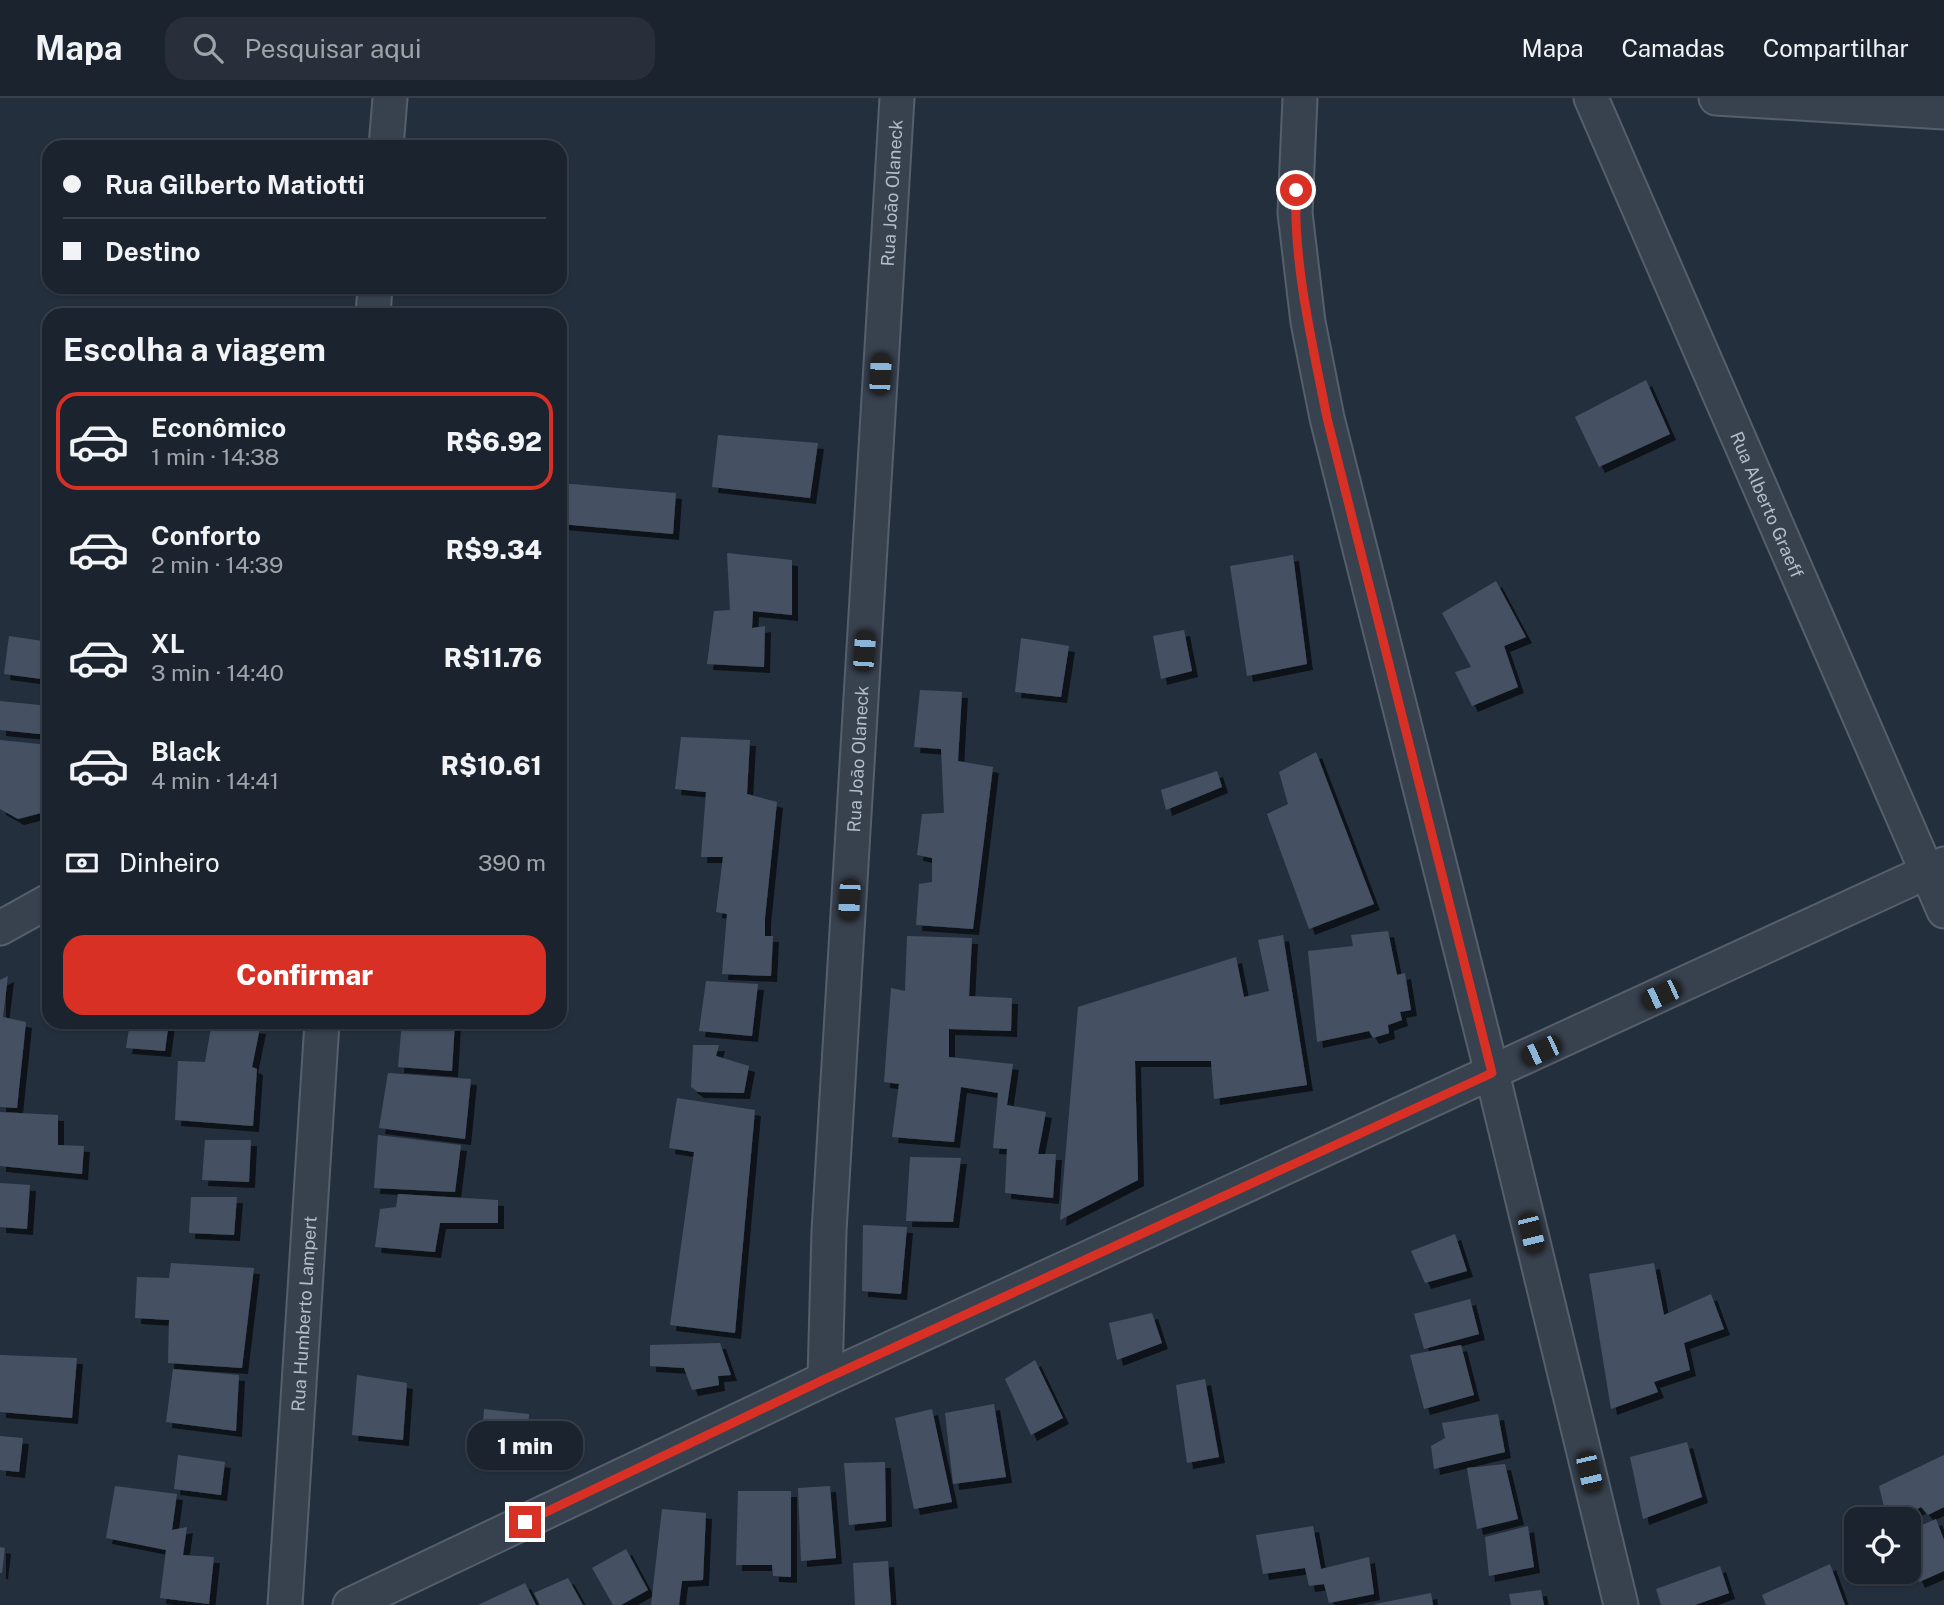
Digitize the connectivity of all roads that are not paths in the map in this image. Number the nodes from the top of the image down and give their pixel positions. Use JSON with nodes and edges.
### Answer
{"nodes":[{"id":1,"x":390,"y":98,"type":"edge"},
{"id":2,"x":897,"y":98,"type":"edge"},
{"id":3,"x":1300,"y":98,"type":"edge"},
{"id":4,"x":1591,"y":98,"type":"edge"},
{"id":5,"x":1716,"y":98,"type":"edge"},
{"id":6,"x":1942,"y":111,"type":"edge"},
{"id":7,"x":387,"y":140,"type":"edge"},
{"id":8,"x":1935,"y":868,"type":"edge"},
{"id":9,"x":42,"y":905,"type":"edge"},
{"id":10,"x":1944,"y":911,"type":"edge"},
{"id":11,"x":0,"y":928,"type":"edge"},
{"id":12,"x":322,"y":1029,"type":"edge"},
{"id":13,"x":1492,"y":1073,"type":"junction"},
{"id":14,"x":825,"y":1379,"type":"junction"},
{"id":15,"x":285,"y":1605,"type":"edge"},
{"id":16,"x":350,"y":1605,"type":"edge"},
{"id":17,"x":1621,"y":1605,"type":"edge"}],
"edges":[{"from":1,"to":7,"type":"street"},
{"from":2,"to":14,"type":"street","name":"Rua João Olaneck"},
{"from":3,"to":13,"type":"street"},
{"from":4,"to":8,"type":"street","name":"Rua Alberto Graeff"},
{"from":5,"to":6,"type":"street"},
{"from":8,"to":10,"type":"street","name":"Rua Alberto Graeff"},
{"from":8,"to":13,"type":"street"},
{"from":9,"to":11,"type":"street"},
{"from":12,"to":15,"type":"street","name":"Rua Humberto Lampert"},
{"from":13,"to":14,"type":"street"},
{"from":13,"to":17,"type":"street"},
{"from":14,"to":16,"type":"street"}]}
